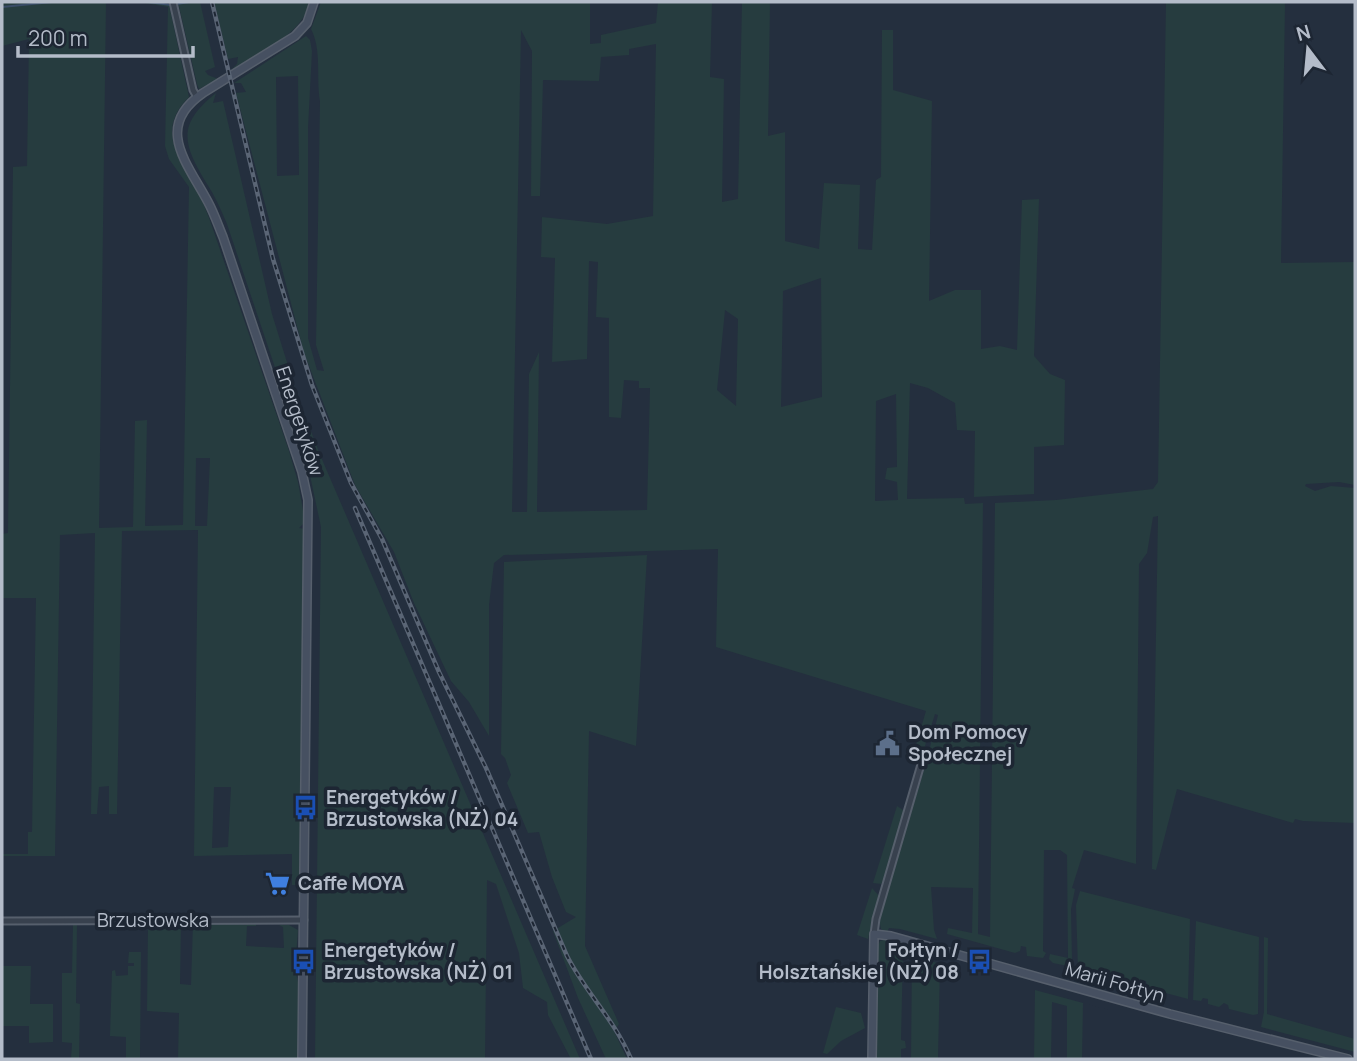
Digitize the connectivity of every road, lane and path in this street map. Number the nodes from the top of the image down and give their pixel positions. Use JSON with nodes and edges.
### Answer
{"nodes":[{"id":1,"x":173,"y":2,"type":"edge"},
{"id":2,"x":314,"y":2,"type":"edge"},
{"id":3,"x":197,"y":97,"type":"junction"},
{"id":4,"x":924,"y":754,"type":"dead end"},
{"id":5,"x":304,"y":920,"type":"junction"},
{"id":6,"x":2,"y":921,"type":"edge"},
{"id":7,"x":874,"y":934,"type":"junction"},
{"id":8,"x":302,"y":1059,"type":"edge"},
{"id":9,"x":872,"y":1059,"type":"edge"},
{"id":10,"x":1348,"y":1059,"type":"edge"}],
"edges":[{"from":1,"to":3,"type":"street"},
{"from":2,"to":3,"type":"main road","name":"Energetyków"},
{"from":3,"to":5,"type":"main road","name":"Energetyków"},
{"from":4,"to":7,"type":"street"},
{"from":5,"to":6,"type":"street","name":"Brzustowska"},
{"from":5,"to":8,"type":"main road","name":"Energetyków"},
{"from":7,"to":9,"type":"main road"},
{"from":7,"to":10,"type":"main road","name":"Marii Fołtyn"}]}
